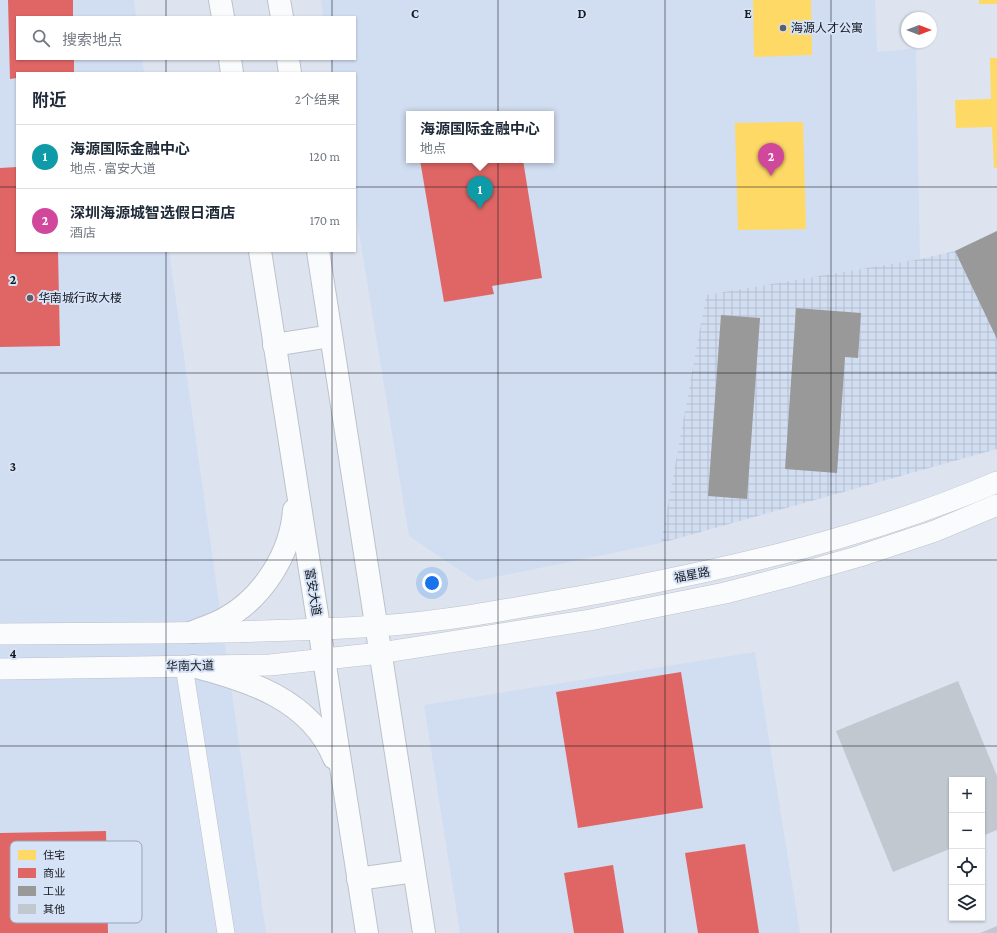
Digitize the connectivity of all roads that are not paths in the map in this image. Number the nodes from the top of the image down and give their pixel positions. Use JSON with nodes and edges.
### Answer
{"nodes":[{"id":1,"x":220,"y":0,"type":"edge"},
{"id":2,"x":279,"y":0,"type":"edge"},
{"id":3,"x":223,"y":16,"type":"edge"},
{"id":4,"x":282,"y":16,"type":"edge"},
{"id":5,"x":230,"y":60,"type":"edge"},
{"id":6,"x":288,"y":60,"type":"edge"},
{"id":7,"x":232,"y":72,"type":"edge"},
{"id":8,"x":290,"y":72,"type":"edge"},
{"id":9,"x":260,"y":252,"type":"edge"},
{"id":10,"x":318,"y":252,"type":"edge"},
{"id":11,"x":331,"y":336,"type":"junction"},
{"id":12,"x":274,"y":345,"type":"junction"},
{"id":13,"x":296,"y":481,"type":"junction"},
{"id":14,"x":997,"y":482,"type":"edge"},
{"id":15,"x":997,"y":504,"type":"edge"},
{"id":16,"x":376,"y":626,"type":"junction"},
{"id":17,"x":319,"y":628,"type":"junction"},
{"id":18,"x":193,"y":632,"type":"junction"},
{"id":19,"x":0,"y":634,"type":"edge"},
{"id":20,"x":380,"y":653,"type":"junction"},
{"id":21,"x":324,"y":659,"type":"junction"},
{"id":22,"x":189,"y":666,"type":"junction"},
{"id":23,"x":0,"y":669,"type":"edge"},
{"id":24,"x":343,"y":780,"type":"junction"},
{"id":25,"x":414,"y":871,"type":"junction"},
{"id":26,"x":358,"y":879,"type":"junction"},
{"id":27,"x":226,"y":933,"type":"edge"},
{"id":28,"x":367,"y":933,"type":"edge"},
{"id":29,"x":424,"y":933,"type":"edge"}],
"edges":[{"from":1,"to":3,"type":"main road"},
{"from":2,"to":4,"type":"main road"},
{"from":5,"to":7,"type":"main road"},
{"from":6,"to":8,"type":"main road"},
{"from":9,"to":12,"type":"main road","name":"富安大道"},
{"from":10,"to":11,"type":"main road"},
{"from":11,"to":12,"type":"main road"},
{"from":11,"to":16,"type":"main road"},
{"from":12,"to":13,"type":"main road","name":"富安大道"},
{"from":13,"to":17,"type":"main road","name":"富安大道"},
{"from":13,"to":18,"type":"main road"},
{"from":14,"to":16,"type":"street","name":"福星路"},
{"from":15,"to":20,"type":"street","name":"福星路"},
{"from":16,"to":17,"type":"street"},
{"from":16,"to":20,"type":"main road"},
{"from":17,"to":18,"type":"street"},
{"from":17,"to":21,"type":"main road","name":"富安大道"},
{"from":18,"to":19,"type":"street"},
{"from":20,"to":21,"type":"street","name":"华南大道"},
{"from":20,"to":25,"type":"main road"},
{"from":21,"to":22,"type":"street","name":"华南大道"},
{"from":21,"to":24,"type":"main road","name":"富安大道"},
{"from":22,"to":23,"type":"street","name":"华南大道"},
{"from":22,"to":24,"type":"main road"},
{"from":22,"to":27,"type":"street"},
{"from":24,"to":26,"type":"main road","name":"富安大道"},
{"from":25,"to":26,"type":"main road"},
{"from":25,"to":29,"type":"main road"},
{"from":26,"to":28,"type":"main road","name":"富安大道"}]}
